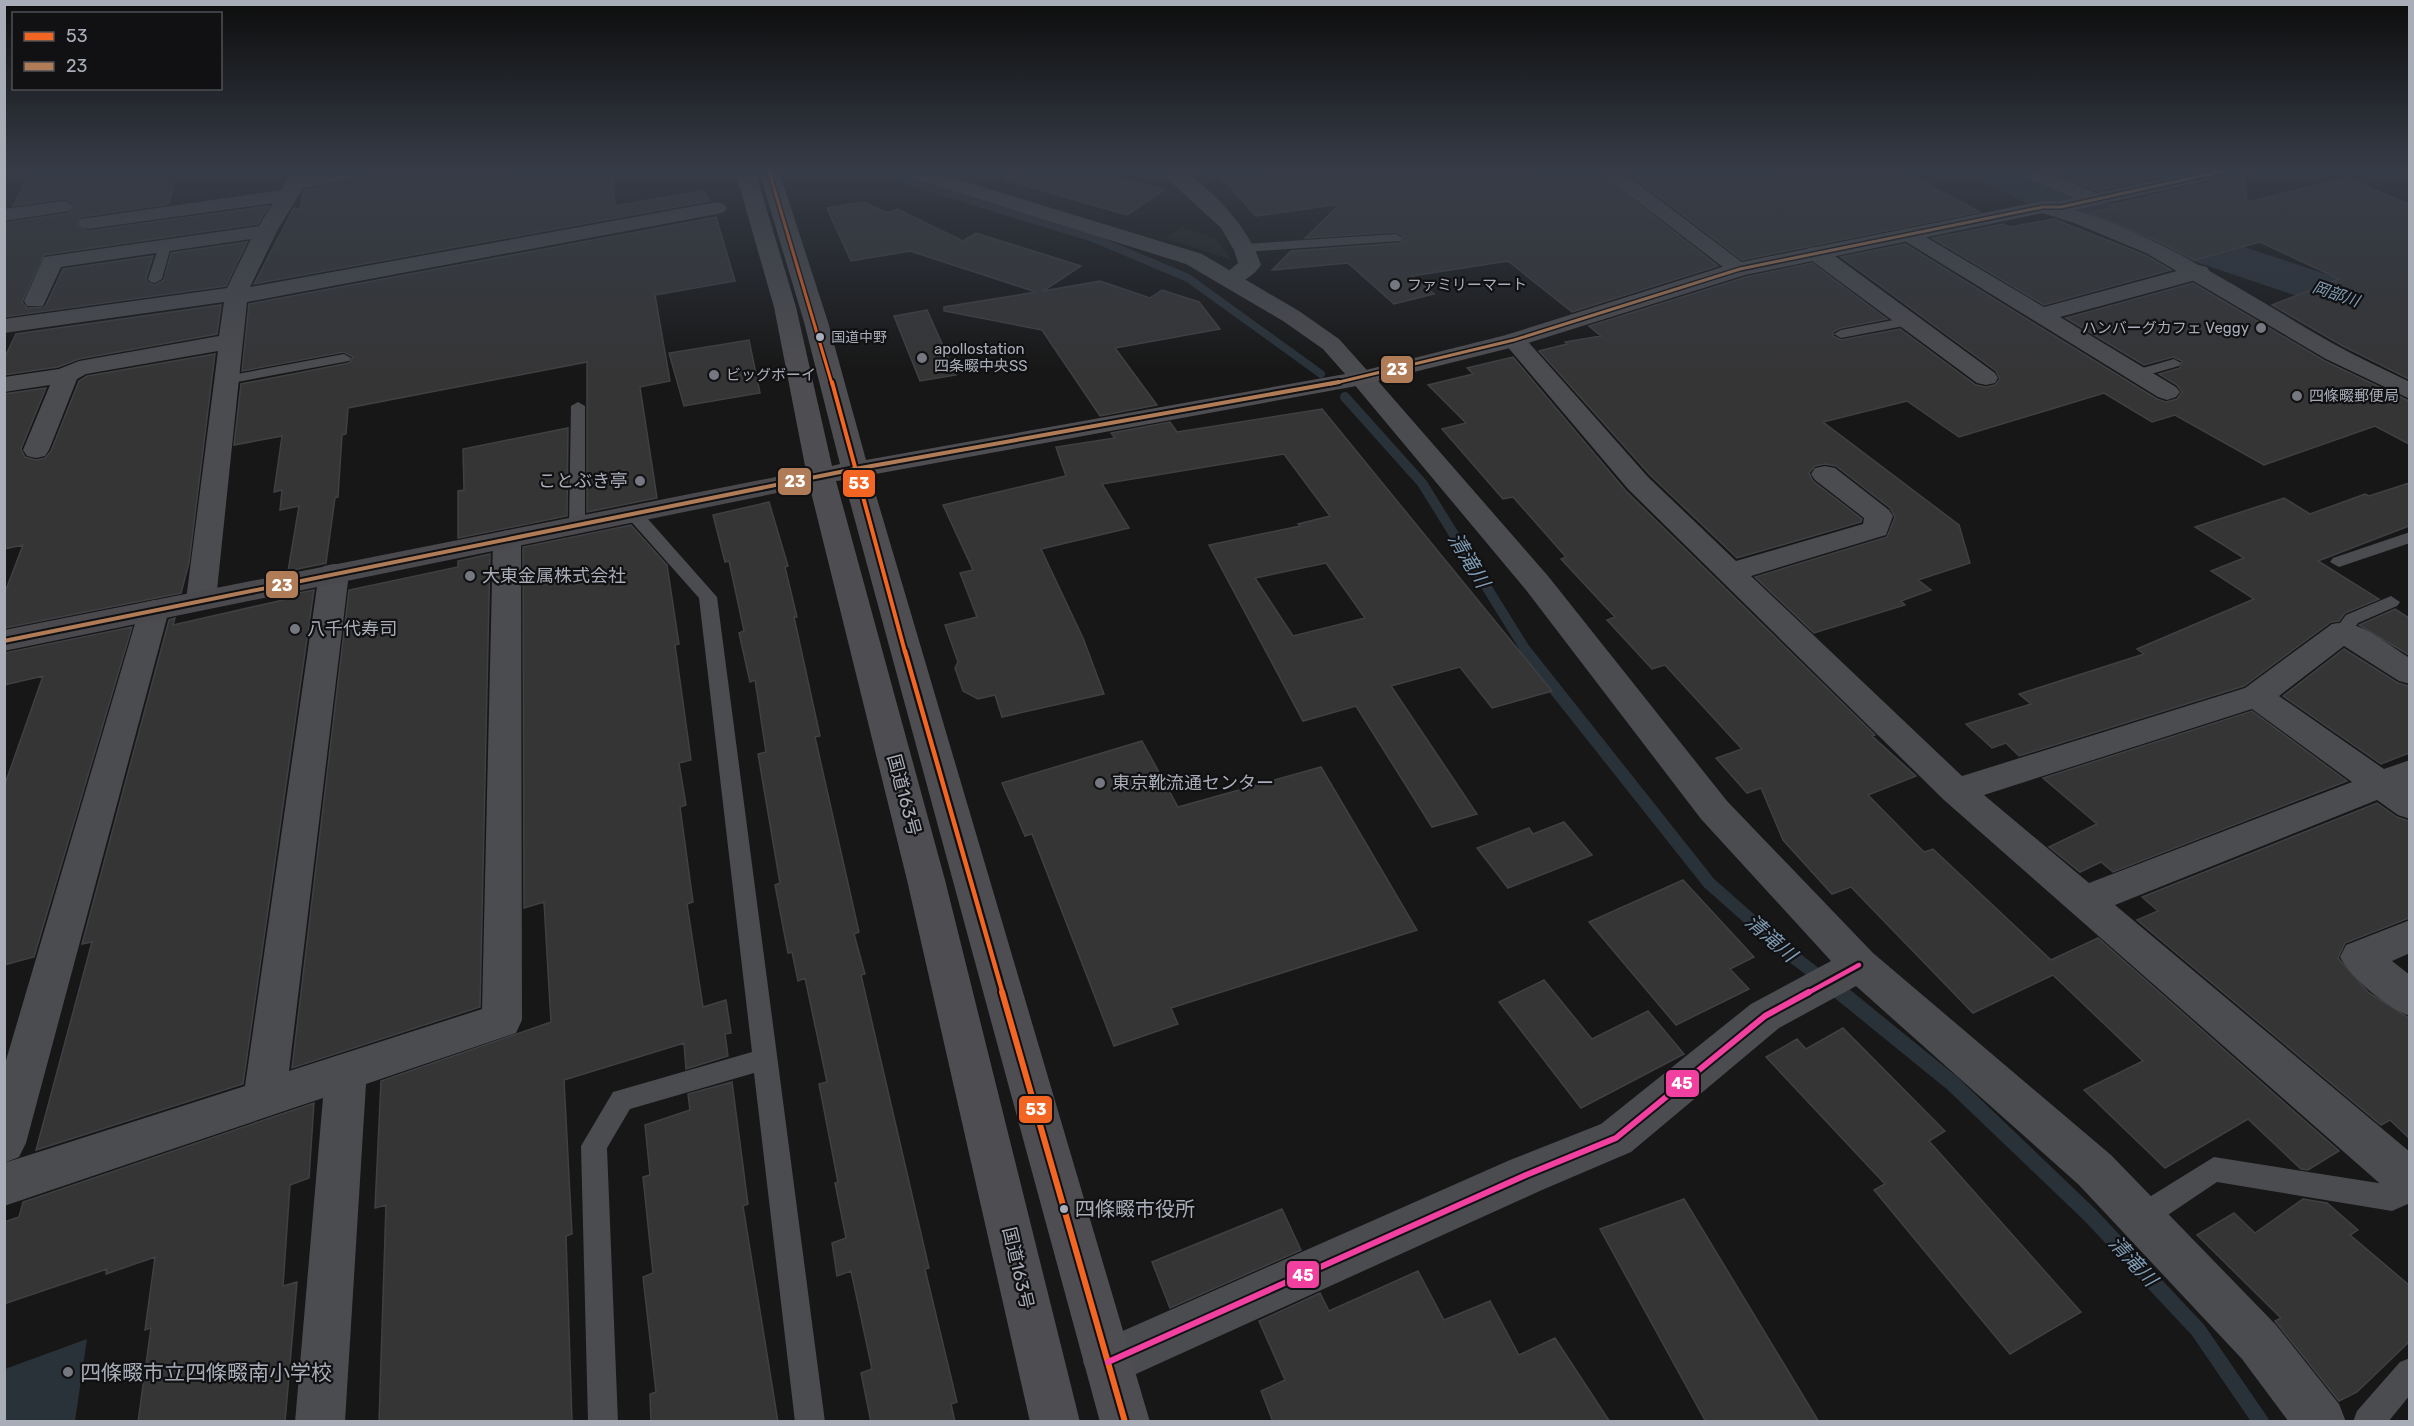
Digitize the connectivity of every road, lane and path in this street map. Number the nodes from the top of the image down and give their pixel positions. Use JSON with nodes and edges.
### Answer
{"nodes":[{"id":1,"x":222,"y":238,"type":"edge"},
{"id":2,"x":263,"y":238,"type":"edge"},
{"id":3,"x":554,"y":238,"type":"edge"},
{"id":4,"x":765,"y":238,"type":"edge"},
{"id":5,"x":792,"y":238,"type":"edge"},
{"id":6,"x":1125,"y":238,"type":"edge"},
{"id":7,"x":1239,"y":238,"type":"edge"},
{"id":8,"x":1388,"y":238,"type":"edge"},
{"id":9,"x":1698,"y":238,"type":"edge"},
{"id":10,"x":1890,"y":238,"type":"edge"},
{"id":11,"x":1913,"y":238,"type":"edge"},
{"id":12,"x":2128,"y":238,"type":"edge"},
{"id":13,"x":165,"y":246,"type":"junction"},
{"id":14,"x":1245,"y":248,"type":"junction"},
{"id":15,"x":1816,"y":253,"type":"junction"},
{"id":16,"x":1740,"y":269,"type":"junction"},
{"id":17,"x":2199,"y":272,"type":"junction"},
{"id":18,"x":154,"y":279,"type":"dead end"},
{"id":19,"x":1230,"y":279,"type":"junction"},
{"id":20,"x":236,"y":295,"type":"junction"},
{"id":21,"x":35,"y":301,"type":"dead end"},
{"id":22,"x":2039,"y":316,"type":"junction"},
{"id":23,"x":1910,"y":321,"type":"junction"},
{"id":24,"x":4,"y":326,"type":"edge"},
{"id":25,"x":1841,"y":334,"type":"dead end"},
{"id":26,"x":1514,"y":340,"type":"junction"},
{"id":27,"x":231,"y":341,"type":"junction"},
{"id":28,"x":344,"y":357,"type":"dead end"},
{"id":29,"x":2174,"y":363,"type":"dead end"},
{"id":30,"x":2137,"y":374,"type":"junction"},
{"id":31,"x":66,"y":375,"type":"junction"},
{"id":32,"x":1362,"y":378,"type":"junction"},
{"id":33,"x":1986,"y":378,"type":"dead end"},
{"id":34,"x":226,"y":380,"type":"junction"},
{"id":35,"x":4,"y":385,"type":"edge"},
{"id":36,"x":2167,"y":392,"type":"dead end"},
{"id":37,"x":2409,"y":392,"type":"edge"},
{"id":38,"x":578,"y":406,"type":"dead end"},
{"id":39,"x":36,"y":450,"type":"dead end"},
{"id":40,"x":838,"y":472,"type":"junction"},
{"id":41,"x":1825,"y":474,"type":"dead end"},
{"id":42,"x":634,"y":514,"type":"junction"},
{"id":43,"x":577,"y":525,"type":"junction"},
{"id":44,"x":2409,"y":537,"type":"edge"},
{"id":45,"x":507,"y":539,"type":"junction"},
{"id":46,"x":2338,"y":562,"type":"dead end"},
{"id":47,"x":1731,"y":572,"type":"junction"},
{"id":48,"x":334,"y":573,"type":"junction"},
{"id":49,"x":201,"y":600,"type":"junction"},
{"id":50,"x":2391,"y":602,"type":"dead end"},
{"id":51,"x":154,"y":610,"type":"junction"},
{"id":52,"x":2343,"y":631,"type":"junction"},
{"id":53,"x":4,"y":641,"type":"edge"},
{"id":54,"x":2409,"y":673,"type":"edge"},
{"id":55,"x":2257,"y":696,"type":"junction"},
{"id":56,"x":2395,"y":779,"type":"edge"},
{"id":57,"x":1956,"y":791,"type":"junction"},
{"id":58,"x":2409,"y":806,"type":"edge"},
{"id":59,"x":2083,"y":901,"type":"junction"},
{"id":60,"x":2409,"y":936,"type":"edge"},
{"id":61,"x":1855,"y":967,"type":"junction"},
{"id":62,"x":2409,"y":999,"type":"edge"},
{"id":63,"x":765,"y":1059,"type":"junction"},
{"id":64,"x":346,"y":1072,"type":"junction"},
{"id":65,"x":264,"y":1099,"type":"junction"},
{"id":66,"x":4,"y":1143,"type":"edge"},
{"id":67,"x":2409,"y":1180,"type":"edge"},
{"id":68,"x":4,"y":1185,"type":"edge"},
{"id":69,"x":2409,"y":1190,"type":"edge"},
{"id":70,"x":2140,"y":1218,"type":"junction"},
{"id":71,"x":1108,"y":1362,"type":"junction"},
{"id":72,"x":2409,"y":1372,"type":"edge"},
{"id":73,"x":320,"y":1422,"type":"edge"},
{"id":74,"x":603,"y":1422,"type":"edge"},
{"id":75,"x":810,"y":1422,"type":"edge"},
{"id":76,"x":1055,"y":1422,"type":"edge"},
{"id":77,"x":1125,"y":1422,"type":"edge"},
{"id":78,"x":2320,"y":1422,"type":"edge"},
{"id":79,"x":2368,"y":1422,"type":"edge"}],
"edges":[{"from":1,"to":13,"type":"street"},
{"from":2,"to":20,"type":"street"},
{"from":3,"to":20,"type":"street"},
{"from":4,"to":40,"type":"highway","name":"国道163号"},
{"from":5,"to":40,"type":"highway","name":"国道163号"},
{"from":6,"to":19,"type":"street"},
{"from":7,"to":14,"type":"street"},
{"from":8,"to":14,"type":"lane"},
{"from":9,"to":16,"type":"street"},
{"from":10,"to":15,"type":"highway"},
{"from":11,"to":22,"type":"street"},
{"from":12,"to":17,"type":"street"},
{"from":13,"to":18,"type":"lane"},
{"from":13,"to":21,"type":"street"},
{"from":14,"to":19,"type":"street"},
{"from":15,"to":16,"type":"highway"},
{"from":15,"to":23,"type":"street"},
{"from":16,"to":26,"type":"highway"},
{"from":17,"to":22,"type":"street"},
{"from":17,"to":37,"type":"street"},
{"from":19,"to":32,"type":"street"},
{"from":20,"to":24,"type":"street"},
{"from":20,"to":27,"type":"street"},
{"from":22,"to":30,"type":"street"},
{"from":23,"to":25,"type":"lane"},
{"from":23,"to":33,"type":"street"},
{"from":26,"to":32,"type":"highway"},
{"from":26,"to":47,"type":"street"},
{"from":27,"to":31,"type":"street"},
{"from":27,"to":34,"type":"street"},
{"from":28,"to":34,"type":"lane"},
{"from":29,"to":30,"type":"lane"},
{"from":30,"to":36,"type":"street"},
{"from":31,"to":35,"type":"street"},
{"from":31,"to":39,"type":"street"},
{"from":32,"to":40,"type":"highway"},
{"from":32,"to":61,"type":"street"},
{"from":34,"to":49,"type":"street"},
{"from":38,"to":43,"type":"lane"},
{"from":40,"to":42,"type":"main road"},
{"from":40,"to":71,"type":"highway","name":"国道163号"},
{"from":40,"to":76,"type":"highway","name":"国道163号"},
{"from":41,"to":47,"type":"street"},
{"from":42,"to":43,"type":"main road"},
{"from":42,"to":63,"type":"lane"},
{"from":43,"to":45,"type":"main road"},
{"from":44,"to":46,"type":"lane"},
{"from":45,"to":48,"type":"main road"},
{"from":45,"to":64,"type":"street"},
{"from":47,"to":57,"type":"street"},
{"from":48,"to":49,"type":"main road"},
{"from":48,"to":65,"type":"street"},
{"from":49,"to":51,"type":"main road"},
{"from":50,"to":52,"type":"lane"},
{"from":51,"to":53,"type":"main road"},
{"from":51,"to":66,"type":"street"},
{"from":52,"to":54,"type":"street"},
{"from":52,"to":55,"type":"street"},
{"from":55,"to":56,"type":"street"},
{"from":55,"to":57,"type":"street"},
{"from":56,"to":58,"type":"street"},
{"from":56,"to":59,"type":"street"},
{"from":57,"to":59,"type":"street"},
{"from":59,"to":67,"type":"street"},
{"from":60,"to":62,"type":"street"},
{"from":61,"to":70,"type":"street"},
{"from":61,"to":71,"type":"street"},
{"from":63,"to":74,"type":"lane"},
{"from":63,"to":75,"type":"lane"},
{"from":64,"to":65,"type":"street"},
{"from":64,"to":73,"type":"street"},
{"from":65,"to":68,"type":"street"},
{"from":69,"to":70,"type":"lane"},
{"from":70,"to":78,"type":"street"},
{"from":71,"to":77,"type":"highway","name":"国道163号"},
{"from":72,"to":79,"type":"lane"}]}
